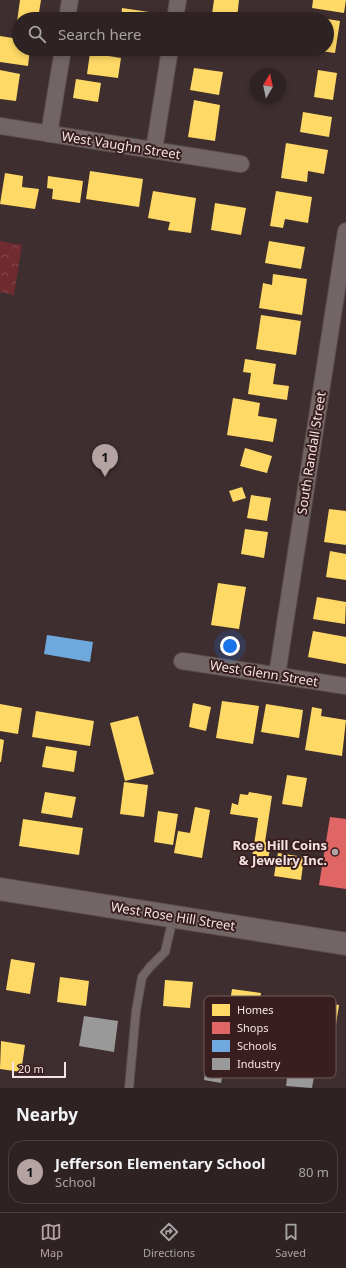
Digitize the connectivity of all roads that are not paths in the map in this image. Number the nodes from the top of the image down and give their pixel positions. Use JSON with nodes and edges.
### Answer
{"nodes":[{"id":1,"x":70,"y":0,"type":"edge"},
{"id":2,"x":178,"y":0,"type":"edge"},
{"id":3,"x":68,"y":12,"type":"edge"},
{"id":4,"x":176,"y":12,"type":"edge"},
{"id":5,"x":61,"y":56,"type":"edge"},
{"id":6,"x":169,"y":56,"type":"edge"},
{"id":7,"x":0,"y":126,"type":"edge"},
{"id":8,"x":49,"y":134,"type":"junction"},
{"id":9,"x":154,"y":150,"type":"junction"},
{"id":10,"x":241,"y":164,"type":"dead end"},
{"id":11,"x":346,"y":231,"type":"edge"},
{"id":12,"x":182,"y":661,"type":"dead end"},
{"id":13,"x":277,"y":675,"type":"junction"},
{"id":14,"x":346,"y":686,"type":"edge"},
{"id":15,"x":0,"y":888,"type":"edge"},
{"id":16,"x":174,"y":916,"type":"junction"},
{"id":17,"x":346,"y":944,"type":"edge"},
{"id":18,"x":129,"y":1088,"type":"edge"}],
"edges":[{"from":1,"to":3,"type":"street"},
{"from":2,"to":4,"type":"street"},
{"from":5,"to":8,"type":"street"},
{"from":6,"to":9,"type":"street"},
{"from":7,"to":8,"type":"street","name":"West Vaughn Street"},
{"from":8,"to":9,"type":"street","name":"West Vaughn Street"},
{"from":9,"to":10,"type":"street","name":"West Vaughn Street"},
{"from":11,"to":13,"type":"street","name":"South Randall Street"},
{"from":12,"to":13,"type":"street","name":"West Glenn Street"},
{"from":13,"to":14,"type":"street","name":"West Glenn Street"},
{"from":15,"to":16,"type":"street","name":"West Rose Hill Street"},
{"from":16,"to":17,"type":"street","name":"West Rose Hill Street"},
{"from":16,"to":18,"type":"lane"}]}
